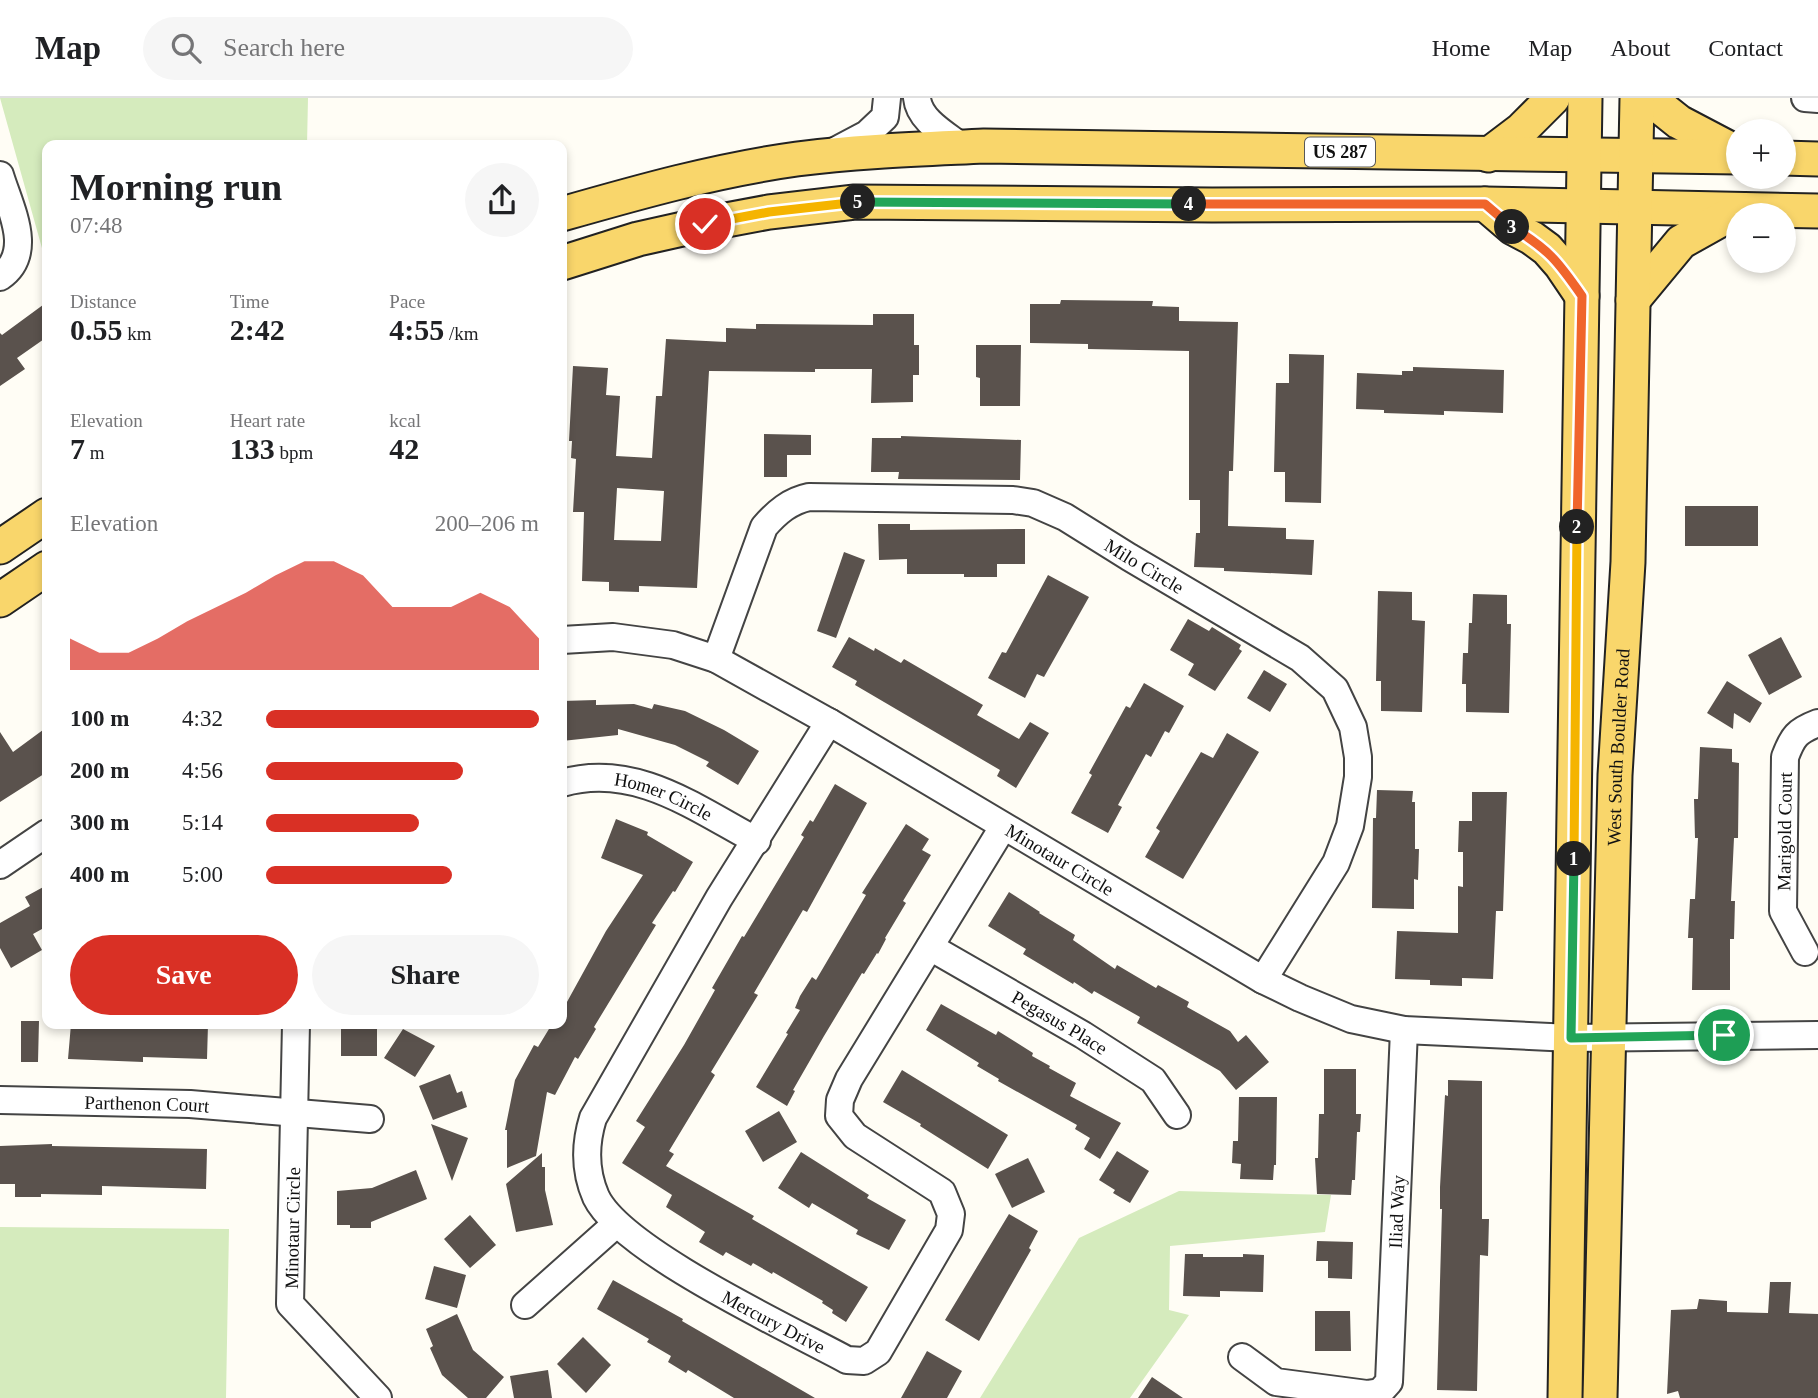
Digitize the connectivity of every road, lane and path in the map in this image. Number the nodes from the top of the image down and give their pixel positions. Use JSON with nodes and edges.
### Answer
{"nodes":[{"id":1,"x":887,"y":98,"type":"edge"},
{"id":2,"x":917,"y":98,"type":"edge"},
{"id":3,"x":1553,"y":98,"type":"edge"},
{"id":4,"x":1585,"y":98,"type":"edge"},
{"id":5,"x":1637,"y":98,"type":"edge"},
{"id":6,"x":1649,"y":98,"type":"edge"},
{"id":7,"x":1805,"y":98,"type":"edge"},
{"id":8,"x":1818,"y":99,"type":"edge"},
{"id":9,"x":962,"y":147,"type":"junction"},
{"id":10,"x":1726,"y":148,"type":"edge"},
{"id":11,"x":1488,"y":155,"type":"junction"},
{"id":12,"x":1726,"y":155,"type":"edge"},
{"id":13,"x":824,"y":156,"type":"junction"},
{"id":14,"x":1584,"y":156,"type":"junction"},
{"id":15,"x":1635,"y":156,"type":"junction"},
{"id":16,"x":1796,"y":158,"type":"edge"},
{"id":17,"x":1818,"y":159,"type":"edge"},
{"id":18,"x":0,"y":175,"type":"edge"},
{"id":19,"x":1485,"y":204,"type":"junction"},
{"id":20,"x":1583,"y":207,"type":"junction"},
{"id":21,"x":1634,"y":208,"type":"junction"},
{"id":22,"x":1726,"y":210,"type":"edge"},
{"id":23,"x":1796,"y":211,"type":"edge"},
{"id":24,"x":1818,"y":211,"type":"edge"},
{"id":25,"x":567,"y":213,"type":"edge"},
{"id":26,"x":1726,"y":217,"type":"edge"},
{"id":27,"x":567,"y":261,"type":"edge"},
{"id":28,"x":0,"y":277,"type":"edge"},
{"id":29,"x":1582,"y":296,"type":"junction"},
{"id":30,"x":1633,"y":300,"type":"junction"},
{"id":31,"x":42,"y":518,"type":"edge"},
{"id":32,"x":0,"y":547,"type":"edge"},
{"id":33,"x":42,"y":571,"type":"edge"},
{"id":34,"x":0,"y":600,"type":"edge"},
{"id":35,"x":567,"y":640,"type":"edge"},
{"id":36,"x":716,"y":659,"type":"junction"},
{"id":37,"x":829,"y":722,"type":"junction"},
{"id":38,"x":1818,"y":723,"type":"edge"},
{"id":39,"x":567,"y":781,"type":"edge"},
{"id":40,"x":1003,"y":827,"type":"junction"},
{"id":41,"x":42,"y":836,"type":"edge"},
{"id":42,"x":757,"y":841,"type":"junction"},
{"id":43,"x":0,"y":865,"type":"edge"},
{"id":44,"x":930,"y":947,"type":"junction"},
{"id":45,"x":1805,"y":952,"type":"dead end"},
{"id":46,"x":1263,"y":980,"type":"junction"},
{"id":47,"x":296,"y":1029,"type":"edge"},
{"id":48,"x":1404,"y":1030,"type":"junction"},
{"id":49,"x":1818,"y":1035,"type":"edge"},
{"id":50,"x":1607,"y":1036,"type":"junction"},
{"id":51,"x":1571,"y":1038,"type":"junction"},
{"id":52,"x":0,"y":1100,"type":"edge"},
{"id":53,"x":294,"y":1114,"type":"junction"},
{"id":54,"x":1177,"y":1115,"type":"dead end"},
{"id":55,"x":370,"y":1119,"type":"dead end"},
{"id":56,"x":616,"y":1224,"type":"junction"},
{"id":57,"x":525,"y":1305,"type":"dead end"},
{"id":58,"x":1242,"y":1357,"type":"dead end"},
{"id":59,"x":377,"y":1398,"type":"edge"},
{"id":60,"x":1565,"y":1398,"type":"edge"},
{"id":61,"x":1600,"y":1398,"type":"edge"}],
"edges":[{"from":1,"to":13,"type":"street"},
{"from":2,"to":9,"type":"street"},
{"from":3,"to":11,"type":"main road"},
{"from":4,"to":14,"type":"main road","name":"West South Boulder Road"},
{"from":5,"to":15,"type":"main road","name":"West South Boulder Road"},
{"from":6,"to":10,"type":"main road"},
{"from":7,"to":8,"type":"street"},
{"from":9,"to":11,"type":"main road","number":"US 287"},
{"from":9,"to":13,"type":"main road","number":"US 287"},
{"from":11,"to":14,"type":"main road","number":"US 287"},
{"from":12,"to":15,"type":"main road","number":"US 287"},
{"from":13,"to":25,"type":"main road","number":"US 287"},
{"from":14,"to":15,"type":"main road","number":"US 287"},
{"from":14,"to":20,"type":"main road","name":"West South Boulder Road"},
{"from":15,"to":21,"type":"main road","name":"West South Boulder Road"},
{"from":16,"to":17,"type":"main road"},
{"from":18,"to":28,"type":"street"},
{"from":19,"to":20,"type":"main road"},
{"from":19,"to":27,"type":"main road"},
{"from":19,"to":29,"type":"main road"},
{"from":20,"to":21,"type":"main road"},
{"from":20,"to":29,"type":"main road","name":"West South Boulder Road"},
{"from":21,"to":22,"type":"main road"},
{"from":21,"to":30,"type":"main road","name":"West South Boulder Road"},
{"from":23,"to":24,"type":"main road"},
{"from":26,"to":30,"type":"main road"},
{"from":29,"to":51,"type":"main road","name":"West South Boulder Road"},
{"from":30,"to":50,"type":"main road","name":"West South Boulder Road"},
{"from":31,"to":32,"type":"main road"},
{"from":33,"to":34,"type":"main road"},
{"from":35,"to":36,"type":"street","name":"Minotaur Circle"},
{"from":36,"to":37,"type":"street","name":"Minotaur Circle"},
{"from":36,"to":46,"type":"street","name":"Milo Circle"},
{"from":37,"to":40,"type":"street","name":"Minotaur Circle"},
{"from":37,"to":42,"type":"street","name":"Mercury Drive"},
{"from":38,"to":45,"type":"street","name":"Marigold Court"},
{"from":39,"to":42,"type":"street","name":"Homer Circle"},
{"from":40,"to":44,"type":"street","name":"Mercury Drive"},
{"from":40,"to":46,"type":"street","name":"Minotaur Circle"},
{"from":41,"to":43,"type":"street"},
{"from":42,"to":56,"type":"street","name":"Mercury Drive"},
{"from":44,"to":54,"type":"street","name":"Pegasus Place"},
{"from":44,"to":56,"type":"street","name":"Mercury Drive"},
{"from":46,"to":48,"type":"street","name":"Minotaur Circle"},
{"from":47,"to":53,"type":"street","name":"Minotaur Circle"},
{"from":48,"to":51,"type":"street","name":"Minotaur Circle"},
{"from":48,"to":58,"type":"street","name":"Iliad Way"},
{"from":49,"to":50,"type":"street","name":"Minotaur Circle"},
{"from":50,"to":51,"type":"street","name":"Minotaur Circle"},
{"from":50,"to":61,"type":"main road","name":"West South Boulder Road"},
{"from":51,"to":60,"type":"main road","name":"West South Boulder Road"},
{"from":52,"to":53,"type":"street","name":"Parthenon Court"},
{"from":53,"to":55,"type":"street","name":"Parthenon Court"},
{"from":53,"to":59,"type":"street","name":"Minotaur Circle"},
{"from":56,"to":57,"type":"street"}]}
